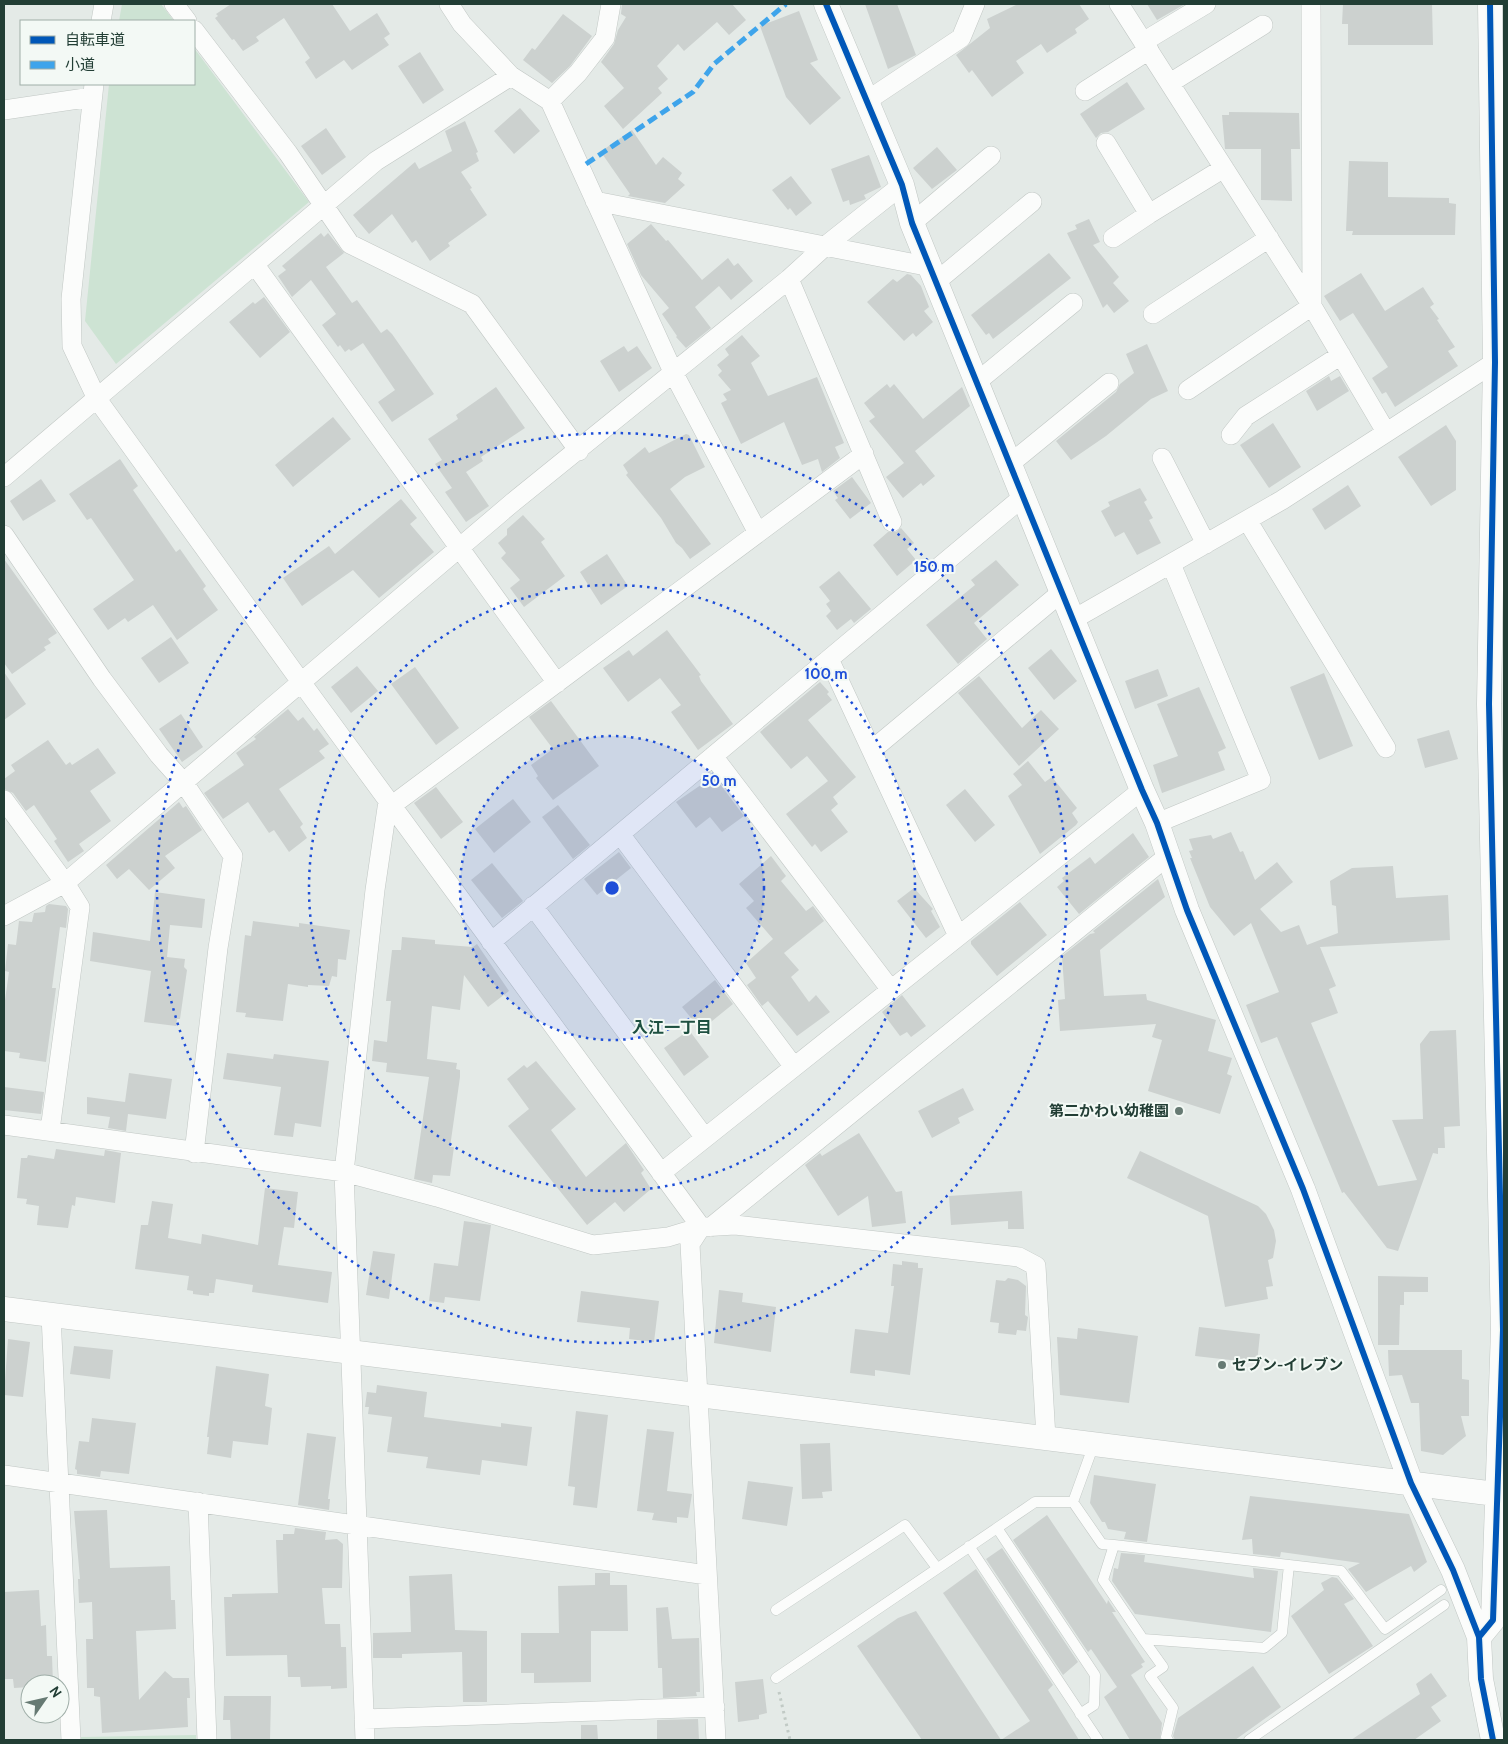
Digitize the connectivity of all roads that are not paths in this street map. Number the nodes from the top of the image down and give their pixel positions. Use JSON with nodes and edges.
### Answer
{"nodes":[{"id":1,"x":104,"y":4,"type":"edge"},
{"id":2,"x":174,"y":4,"type":"edge"},
{"id":3,"x":449,"y":4,"type":"edge"},
{"id":4,"x":611,"y":4,"type":"edge"},
{"id":5,"x":826,"y":4,"type":"edge"},
{"id":6,"x":975,"y":4,"type":"edge"},
{"id":7,"x":1119,"y":4,"type":"edge"},
{"id":8,"x":1206,"y":4,"type":"edge"},
{"id":9,"x":1311,"y":4,"type":"edge"},
{"id":10,"x":1490,"y":4,"type":"edge"},
{"id":11,"x":101,"y":20,"type":"edge"},
{"id":12,"x":187,"y":20,"type":"edge"},
{"id":13,"x":1263,"y":24,"type":"dead end"},
{"id":14,"x":195,"y":31,"type":"edge"},
{"id":15,"x":1146,"y":46,"type":"junction"},
{"id":16,"x":512,"y":76,"type":"junction"},
{"id":17,"x":1170,"y":83,"type":"junction"},
{"id":18,"x":93,"y":90,"type":"edge"},
{"id":19,"x":1085,"y":91,"type":"dead end"},
{"id":20,"x":868,"y":100,"type":"junction"},
{"id":21,"x":550,"y":101,"type":"junction"},
{"id":22,"x":4,"y":110,"type":"edge"},
{"id":23,"x":1106,"y":143,"type":"dead end"},
{"id":24,"x":991,"y":156,"type":"dead end"},
{"id":25,"x":1224,"y":168,"type":"junction"},
{"id":26,"x":902,"y":185,"type":"junction"},
{"id":27,"x":595,"y":201,"type":"junction"},
{"id":28,"x":1032,"y":202,"type":"dead end"},
{"id":29,"x":325,"y":205,"type":"junction"},
{"id":30,"x":1149,"y":214,"type":"junction"},
{"id":31,"x":912,"y":223,"type":"junction"},
{"id":32,"x":1113,"y":238,"type":"dead end"},
{"id":33,"x":1269,"y":238,"type":"junction"},
{"id":34,"x":824,"y":247,"type":"junction"},
{"id":35,"x":255,"y":265,"type":"junction"},
{"id":36,"x":934,"y":274,"type":"junction"},
{"id":37,"x":789,"y":279,"type":"junction"},
{"id":38,"x":1073,"y":303,"type":"dead end"},
{"id":39,"x":1312,"y":306,"type":"junction"},
{"id":40,"x":1153,"y":314,"type":"dead end"},
{"id":41,"x":1341,"y":355,"type":"junction"},
{"id":42,"x":1500,"y":359,"type":"edge"},
{"id":43,"x":674,"y":374,"type":"junction"},
{"id":44,"x":978,"y":381,"type":"junction"},
{"id":45,"x":1109,"y":383,"type":"dead end"},
{"id":46,"x":1188,"y":390,"type":"dead end"},
{"id":47,"x":97,"y":399,"type":"junction"},
{"id":48,"x":1386,"y":432,"type":"junction"},
{"id":49,"x":1231,"y":435,"type":"dead end"},
{"id":50,"x":579,"y":451,"type":"junction"},
{"id":51,"x":864,"y":454,"type":"junction"},
{"id":52,"x":1162,"y":458,"type":"dead end"},
{"id":53,"x":1011,"y":463,"type":"junction"},
{"id":54,"x":4,"y":477,"type":"edge"},
{"id":55,"x":1024,"y":496,"type":"junction"},
{"id":56,"x":1247,"y":520,"type":"junction"},
{"id":57,"x":892,"y":522,"type":"dead end"},
{"id":58,"x":758,"y":533,"type":"junction"},
{"id":59,"x":4,"y":535,"type":"edge"},
{"id":60,"x":1206,"y":544,"type":"junction"},
{"id":61,"x":459,"y":548,"type":"junction"},
{"id":62,"x":1171,"y":564,"type":"junction"},
{"id":63,"x":1062,"y":591,"type":"junction"},
{"id":64,"x":1074,"y":619,"type":"junction"},
{"id":65,"x":830,"y":659,"type":"junction"},
{"id":66,"x":301,"y":682,"type":"junction"},
{"id":67,"x":557,"y":683,"type":"junction"},
{"id":68,"x":1496,"y":700,"type":"edge"},
{"id":69,"x":1386,"y":748,"type":"dead end"},
{"id":70,"x":872,"y":750,"type":"junction"},
{"id":71,"x":713,"y":756,"type":"junction"},
{"id":72,"x":184,"y":783,"type":"junction"},
{"id":73,"x":1142,"y":790,"type":"junction"},
{"id":74,"x":4,"y":800,"type":"edge"},
{"id":75,"x":390,"y":803,"type":"junction"},
{"id":76,"x":1158,"y":823,"type":"junction"},
{"id":77,"x":620,"y":834,"type":"junction"},
{"id":78,"x":1169,"y":855,"type":"junction"},
{"id":79,"x":65,"y":883,"type":"junction"},
{"id":80,"x":534,"y":906,"type":"junction"},
{"id":81,"x":4,"y":916,"type":"edge"},
{"id":82,"x":958,"y":936,"type":"junction"},
{"id":83,"x":491,"y":942,"type":"junction"},
{"id":84,"x":891,"y":990,"type":"junction"},
{"id":85,"x":794,"y":1068,"type":"junction"},
{"id":86,"x":4,"y":1125,"type":"edge"},
{"id":87,"x":50,"y":1130,"type":"junction"},
{"id":88,"x":705,"y":1138,"type":"junction"},
{"id":89,"x":194,"y":1153,"type":"junction"},
{"id":90,"x":344,"y":1172,"type":"junction"},
{"id":91,"x":661,"y":1173,"type":"junction"},
{"id":92,"x":706,"y":1227,"type":"junction"},
{"id":93,"x":4,"y":1309,"type":"edge"},
{"id":94,"x":51,"y":1315,"type":"junction"},
{"id":95,"x":1504,"y":1329,"type":"edge"},
{"id":96,"x":350,"y":1352,"type":"junction"},
{"id":97,"x":698,"y":1395,"type":"junction"},
{"id":98,"x":1046,"y":1438,"type":"junction"},
{"id":99,"x":1094,"y":1444,"type":"junction"},
{"id":100,"x":4,"y":1475,"type":"edge"},
{"id":101,"x":59,"y":1482,"type":"junction"},
{"id":102,"x":1412,"y":1483,"type":"junction"},
{"id":103,"x":1500,"y":1494,"type":"edge"},
{"id":104,"x":198,"y":1502,"type":"junction"},
{"id":105,"x":1073,"y":1502,"type":"junction"},
{"id":106,"x":357,"y":1525,"type":"junction"},
{"id":107,"x":997,"y":1528,"type":"junction"},
{"id":108,"x":1114,"y":1545,"type":"junction"},
{"id":109,"x":969,"y":1546,"type":"junction"},
{"id":110,"x":1289,"y":1566,"type":"junction"},
{"id":111,"x":937,"y":1568,"type":"junction"},
{"id":112,"x":707,"y":1575,"type":"junction"},
{"id":113,"x":1441,"y":1590,"type":"dead end"},
{"id":114,"x":1444,"y":1605,"type":"dead end"},
{"id":115,"x":776,"y":1610,"type":"dead end"},
{"id":116,"x":1492,"y":1625,"type":"edge"},
{"id":117,"x":1143,"y":1639,"type":"junction"},
{"id":118,"x":776,"y":1678,"type":"road end"},
{"id":119,"x":715,"y":1707,"type":"junction"},
{"id":120,"x":1080,"y":1714,"type":"junction"},
{"id":121,"x":364,"y":1719,"type":"junction"},
{"id":122,"x":70,"y":1740,"type":"edge"},
{"id":123,"x":206,"y":1740,"type":"edge"},
{"id":124,"x":365,"y":1740,"type":"edge"},
{"id":125,"x":716,"y":1740,"type":"edge"},
{"id":126,"x":1098,"y":1740,"type":"edge"},
{"id":127,"x":1168,"y":1740,"type":"edge"},
{"id":128,"x":1249,"y":1740,"type":"edge"},
{"id":129,"x":1493,"y":1740,"type":"edge"}],
"edges":[{"from":1,"to":11,"type":"street"},
{"from":2,"to":12,"type":"street"},
{"from":3,"to":16,"type":"street"},
{"from":4,"to":21,"type":"street"},
{"from":5,"to":20,"type":"street"},
{"from":6,"to":20,"type":"street"},
{"from":7,"to":15,"type":"street"},
{"from":8,"to":15,"type":"street"},
{"from":9,"to":39,"type":"street"},
{"from":10,"to":42,"type":"street"},
{"from":13,"to":17,"type":"street"},
{"from":14,"to":29,"type":"street"},
{"from":15,"to":17,"type":"street"},
{"from":15,"to":19,"type":"street"},
{"from":16,"to":21,"type":"street"},
{"from":16,"to":29,"type":"street"},
{"from":17,"to":25,"type":"street"},
{"from":18,"to":22,"type":"street"},
{"from":18,"to":47,"type":"street"},
{"from":20,"to":26,"type":"street"},
{"from":21,"to":27,"type":"street"},
{"from":23,"to":30,"type":"street"},
{"from":24,"to":31,"type":"street"},
{"from":25,"to":30,"type":"street"},
{"from":25,"to":33,"type":"street"},
{"from":26,"to":31,"type":"street"},
{"from":26,"to":34,"type":"street"},
{"from":27,"to":34,"type":"street"},
{"from":27,"to":43,"type":"street"},
{"from":28,"to":36,"type":"street"},
{"from":29,"to":35,"type":"street"},
{"from":29,"to":50,"type":"street"},
{"from":30,"to":32,"type":"street"},
{"from":31,"to":36,"type":"street"},
{"from":33,"to":39,"type":"street"},
{"from":33,"to":40,"type":"street"},
{"from":34,"to":36,"type":"street"},
{"from":34,"to":37,"type":"street"},
{"from":35,"to":47,"type":"street"},
{"from":35,"to":61,"type":"street"},
{"from":36,"to":44,"type":"street"},
{"from":37,"to":43,"type":"street"},
{"from":37,"to":51,"type":"street"},
{"from":38,"to":44,"type":"street"},
{"from":39,"to":41,"type":"street"},
{"from":39,"to":46,"type":"street"},
{"from":41,"to":48,"type":"street"},
{"from":41,"to":49,"type":"street"},
{"from":42,"to":48,"type":"street"},
{"from":42,"to":68,"type":"street"},
{"from":43,"to":50,"type":"street"},
{"from":43,"to":58,"type":"street"},
{"from":44,"to":53,"type":"street"},
{"from":45,"to":53,"type":"street"},
{"from":47,"to":54,"type":"street"},
{"from":47,"to":66,"type":"street"},
{"from":48,"to":56,"type":"street"},
{"from":50,"to":61,"type":"street"},
{"from":51,"to":57,"type":"street"},
{"from":51,"to":58,"type":"street"},
{"from":52,"to":60,"type":"street"},
{"from":53,"to":55,"type":"street"},
{"from":55,"to":63,"type":"street"},
{"from":55,"to":65,"type":"street"},
{"from":56,"to":60,"type":"street"},
{"from":56,"to":69,"type":"street"},
{"from":58,"to":67,"type":"street"},
{"from":59,"to":72,"type":"street"},
{"from":60,"to":62,"type":"street"},
{"from":61,"to":66,"type":"street"},
{"from":61,"to":67,"type":"street"},
{"from":62,"to":64,"type":"street"},
{"from":62,"to":76,"type":"street"},
{"from":63,"to":64,"type":"street"},
{"from":63,"to":70,"type":"street"},
{"from":64,"to":73,"type":"street"},
{"from":65,"to":70,"type":"street"},
{"from":65,"to":71,"type":"street"},
{"from":66,"to":72,"type":"street"},
{"from":66,"to":75,"type":"street"},
{"from":67,"to":75,"type":"street"},
{"from":68,"to":95,"type":"street"},
{"from":70,"to":82,"type":"street"},
{"from":71,"to":77,"type":"street"},
{"from":71,"to":84,"type":"street"},
{"from":72,"to":79,"type":"street"},
{"from":72,"to":89,"type":"street"},
{"from":73,"to":76,"type":"street"},
{"from":73,"to":82,"type":"street"},
{"from":74,"to":79,"type":"street"},
{"from":75,"to":83,"type":"street"},
{"from":75,"to":90,"type":"street"},
{"from":76,"to":78,"type":"street"},
{"from":77,"to":80,"type":"street"},
{"from":77,"to":85,"type":"street"},
{"from":78,"to":92,"type":"street"},
{"from":78,"to":102,"type":"street"},
{"from":79,"to":81,"type":"street"},
{"from":79,"to":87,"type":"street"},
{"from":80,"to":83,"type":"street"},
{"from":80,"to":88,"type":"street"},
{"from":82,"to":84,"type":"street"},
{"from":83,"to":91,"type":"street"},
{"from":84,"to":85,"type":"street"},
{"from":85,"to":88,"type":"street"},
{"from":86,"to":87,"type":"street"},
{"from":87,"to":89,"type":"street"},
{"from":88,"to":91,"type":"street"},
{"from":89,"to":90,"type":"street"},
{"from":90,"to":92,"type":"street"},
{"from":90,"to":96,"type":"street"},
{"from":91,"to":92,"type":"street"},
{"from":92,"to":97,"type":"street"},
{"from":92,"to":98,"type":"street"},
{"from":93,"to":94,"type":"street"},
{"from":94,"to":96,"type":"street"},
{"from":94,"to":101,"type":"street"},
{"from":95,"to":103,"type":"street"},
{"from":96,"to":97,"type":"street"},
{"from":96,"to":106,"type":"street"},
{"from":97,"to":98,"type":"street"},
{"from":97,"to":112,"type":"street"},
{"from":98,"to":99,"type":"street"},
{"from":99,"to":102,"type":"street"},
{"from":99,"to":105,"type":"lane"},
{"from":100,"to":101,"type":"street"},
{"from":101,"to":104,"type":"street"},
{"from":101,"to":122,"type":"street"},
{"from":102,"to":103,"type":"street"},
{"from":102,"to":116,"type":"street"},
{"from":103,"to":116,"type":"street"},
{"from":104,"to":106,"type":"street"},
{"from":104,"to":123,"type":"street"},
{"from":105,"to":107,"type":"lane"},
{"from":105,"to":108,"type":"lane"},
{"from":106,"to":112,"type":"street"},
{"from":106,"to":121,"type":"street"},
{"from":107,"to":109,"type":"lane"},
{"from":107,"to":120,"type":"lane"},
{"from":108,"to":110,"type":"lane"},
{"from":108,"to":117,"type":"lane"},
{"from":109,"to":111,"type":"lane"},
{"from":109,"to":120,"type":"lane"},
{"from":110,"to":113,"type":"lane"},
{"from":110,"to":117,"type":"lane"},
{"from":111,"to":115,"type":"lane"},
{"from":111,"to":118,"type":"lane"},
{"from":112,"to":119,"type":"street"},
{"from":114,"to":128,"type":"lane"},
{"from":116,"to":129,"type":"street"},
{"from":117,"to":127,"type":"lane"},
{"from":119,"to":121,"type":"street"},
{"from":119,"to":125,"type":"street"},
{"from":120,"to":126,"type":"lane"},
{"from":121,"to":124,"type":"street"}]}
